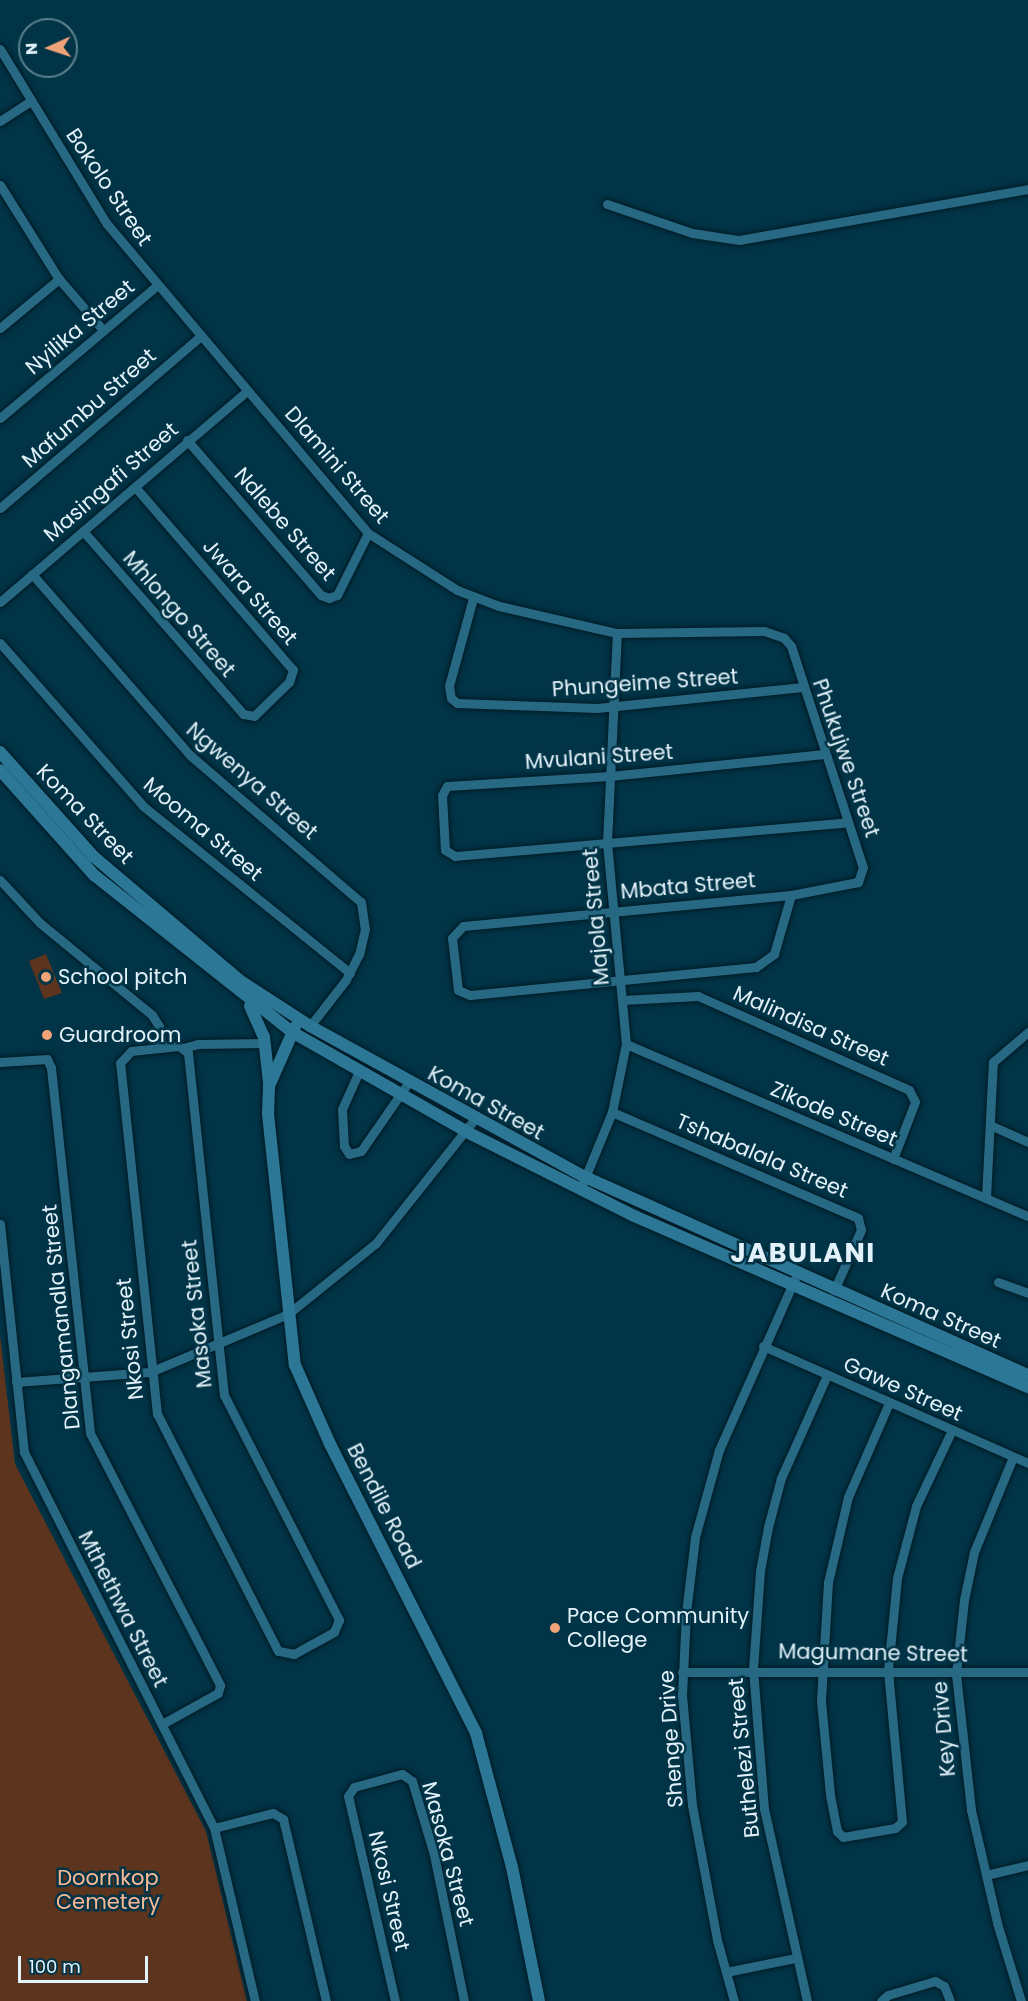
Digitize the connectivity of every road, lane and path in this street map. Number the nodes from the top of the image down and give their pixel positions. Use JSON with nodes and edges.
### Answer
{"nodes":[{"id":1,"x":0,"y":49,"type":"edge"},
{"id":2,"x":31,"y":101,"type":"junction"},
{"id":3,"x":0,"y":121,"type":"edge"},
{"id":4,"x":0,"y":185,"type":"edge"},
{"id":5,"x":1028,"y":189,"type":"edge"},
{"id":6,"x":607,"y":204,"type":"dead end"},
{"id":7,"x":59,"y":279,"type":"junction"},
{"id":8,"x":156,"y":286,"type":"junction"},
{"id":9,"x":0,"y":328,"type":"edge"},
{"id":10,"x":103,"y":330,"type":"junction"},
{"id":11,"x":201,"y":336,"type":"junction"},
{"id":12,"x":247,"y":391,"type":"junction"},
{"id":13,"x":0,"y":418,"type":"edge"},
{"id":14,"x":187,"y":440,"type":"junction"},
{"id":15,"x":135,"y":487,"type":"junction"},
{"id":16,"x":0,"y":508,"type":"edge"},
{"id":17,"x":82,"y":531,"type":"junction"},
{"id":18,"x":368,"y":533,"type":"junction"},
{"id":19,"x":32,"y":574,"type":"junction"},
{"id":20,"x":473,"y":598,"type":"junction"},
{"id":21,"x":0,"y":602,"type":"edge"},
{"id":22,"x":617,"y":633,"type":"junction"},
{"id":23,"x":784,"y":638,"type":"joint"},
{"id":24,"x":0,"y":644,"type":"edge"},
{"id":25,"x":803,"y":687,"type":"junction"},
{"id":26,"x":614,"y":707,"type":"junction"},
{"id":27,"x":250,"y":717,"type":"joint"},
{"id":28,"x":0,"y":752,"type":"edge"},
{"id":29,"x":824,"y":754,"type":"junction"},
{"id":30,"x":0,"y":770,"type":"edge"},
{"id":31,"x":610,"y":776,"type":"junction"},
{"id":32,"x":848,"y":822,"type":"junction"},
{"id":33,"x":608,"y":843,"type":"junction"},
{"id":34,"x":0,"y":880,"type":"edge"},
{"id":35,"x":851,"y":887,"type":"joint"},
{"id":36,"x":791,"y":895,"type":"junction"},
{"id":37,"x":614,"y":911,"type":"junction"},
{"id":38,"x":350,"y":973,"type":"junction"},
{"id":39,"x":620,"y":980,"type":"junction"},
{"id":40,"x":247,"y":1000,"type":"junction"},
{"id":41,"x":622,"y":1000,"type":"junction"},
{"id":42,"x":305,"y":1023,"type":"junction"},
{"id":43,"x":292,"y":1032,"type":"junction"},
{"id":44,"x":1028,"y":1032,"type":"edge"},
{"id":45,"x":265,"y":1043,"type":"junction"},
{"id":46,"x":626,"y":1044,"type":"junction"},
{"id":47,"x":162,"y":1048,"type":"junction"},
{"id":48,"x":185,"y":1050,"type":"junction"},
{"id":49,"x":0,"y":1062,"type":"edge"},
{"id":50,"x":360,"y":1069,"type":"junction"},
{"id":51,"x":269,"y":1086,"type":"junction"},
{"id":52,"x":405,"y":1088,"type":"junction"},
{"id":53,"x":612,"y":1112,"type":"junction"},
{"id":54,"x":474,"y":1120,"type":"junction"},
{"id":55,"x":990,"y":1125,"type":"junction"},
{"id":56,"x":467,"y":1132,"type":"junction"},
{"id":57,"x":1028,"y":1142,"type":"edge"},
{"id":58,"x":892,"y":1159,"type":"junction"},
{"id":59,"x":585,"y":1177,"type":"junction"},
{"id":60,"x":580,"y":1190,"type":"junction"},
{"id":61,"x":986,"y":1198,"type":"junction"},
{"id":62,"x":1028,"y":1216,"type":"edge"},
{"id":63,"x":0,"y":1224,"type":"edge"},
{"id":64,"x":795,"y":1279,"type":"junction"},
{"id":65,"x":998,"y":1282,"type":"dead end"},
{"id":66,"x":834,"y":1290,"type":"junction"},
{"id":67,"x":1028,"y":1293,"type":"edge"},
{"id":68,"x":288,"y":1314,"type":"junction"},
{"id":69,"x":763,"y":1346,"type":"junction"},
{"id":70,"x":216,"y":1347,"type":"junction"},
{"id":71,"x":150,"y":1372,"type":"junction"},
{"id":72,"x":827,"y":1375,"type":"junction"},
{"id":73,"x":1028,"y":1375,"type":"edge"},
{"id":74,"x":83,"y":1378,"type":"junction"},
{"id":75,"x":16,"y":1382,"type":"junction"},
{"id":76,"x":1028,"y":1387,"type":"edge"},
{"id":77,"x":889,"y":1403,"type":"junction"},
{"id":78,"x":952,"y":1430,"type":"junction"},
{"id":79,"x":1013,"y":1457,"type":"junction"},
{"id":80,"x":1028,"y":1463,"type":"edge"},
{"id":81,"x":285,"y":1655,"type":"joint"},
{"id":82,"x":753,"y":1669,"type":"junction"},
{"id":83,"x":888,"y":1670,"type":"junction"},
{"id":84,"x":682,"y":1672,"type":"junction"},
{"id":85,"x":820,"y":1672,"type":"junction"},
{"id":86,"x":1028,"y":1672,"type":"edge"},
{"id":87,"x":956,"y":1674,"type":"junction"},
{"id":88,"x":162,"y":1724,"type":"junction"},
{"id":89,"x":351,"y":1790,"type":"joint"},
{"id":90,"x":214,"y":1828,"type":"junction"},
{"id":91,"x":1028,"y":1865,"type":"edge"},
{"id":92,"x":986,"y":1875,"type":"junction"},
{"id":93,"x":795,"y":1958,"type":"junction"},
{"id":94,"x":726,"y":1972,"type":"junction"},
{"id":95,"x":882,"y":1999,"type":"edge"},
{"id":96,"x":255,"y":2001,"type":"edge"},
{"id":97,"x":326,"y":2001,"type":"edge"},
{"id":98,"x":395,"y":2001,"type":"edge"},
{"id":99,"x":464,"y":2001,"type":"edge"},
{"id":100,"x":539,"y":2001,"type":"edge"},
{"id":101,"x":734,"y":2001,"type":"edge"},
{"id":102,"x":807,"y":2001,"type":"edge"},
{"id":103,"x":950,"y":2001,"type":"edge"},
{"id":104,"x":1021,"y":2001,"type":"edge"}],
"edges":[{"from":1,"to":2,"type":"street","name":"Bokolo Street"},
{"from":2,"to":3,"type":"street"},
{"from":2,"to":8,"type":"street","name":"Bokolo Street"},
{"from":4,"to":7,"type":"street"},
{"from":5,"to":6,"type":"street"},
{"from":7,"to":9,"type":"street"},
{"from":7,"to":10,"type":"street"},
{"from":8,"to":10,"type":"street","name":"Nyilika Street"},
{"from":8,"to":11,"type":"street","name":"Bokolo Street"},
{"from":10,"to":13,"type":"street","name":"Nyilika Street"},
{"from":11,"to":12,"type":"street","name":"Bokolo Street"},
{"from":11,"to":16,"type":"street","name":"Mafumbu Street"},
{"from":12,"to":14,"type":"street","name":"Masingafi Street"},
{"from":12,"to":18,"type":"street","name":"Dlamini Street"},
{"from":14,"to":15,"type":"street","name":"Masingafi Street"},
{"from":14,"to":18,"type":"street","name":"Ndlebe Street"},
{"from":15,"to":17,"type":"street","name":"Masingafi Street"},
{"from":15,"to":27,"type":"street","name":"Jwara Street"},
{"from":17,"to":19,"type":"street","name":"Masingafi Street"},
{"from":17,"to":27,"type":"street","name":"Mhlongo Street"},
{"from":18,"to":20,"type":"street","name":"Dlamini Street"},
{"from":19,"to":21,"type":"street","name":"Masingafi Street"},
{"from":19,"to":38,"type":"street","name":"Ngwenya Street"},
{"from":20,"to":22,"type":"street","name":"Dlamini Street"},
{"from":20,"to":26,"type":"street","name":"Phungeime Street"},
{"from":22,"to":23,"type":"street","name":"Dlamini Street"},
{"from":22,"to":26,"type":"street","name":"Majola Street"},
{"from":23,"to":25,"type":"street","name":"Phukujwe Street"},
{"from":24,"to":38,"type":"street","name":"Mooma Street"},
{"from":25,"to":26,"type":"street","name":"Phungeime Street"},
{"from":25,"to":29,"type":"street","name":"Phukujwe Street"},
{"from":26,"to":31,"type":"street","name":"Majola Street"},
{"from":28,"to":42,"type":"main road","name":"Koma Street"},
{"from":29,"to":31,"type":"street","name":"Mvulani Street"},
{"from":29,"to":32,"type":"street","name":"Phukujwe Street"},
{"from":30,"to":40,"type":"main road","name":"Koma Street"},
{"from":31,"to":33,"type":"street","name":"Majola Street"},
{"from":31,"to":33,"type":"street","name":"Mvulani Street"},
{"from":32,"to":33,"type":"street"},
{"from":32,"to":35,"type":"street","name":"Phukujwe Street"},
{"from":33,"to":37,"type":"street","name":"Majola Street"},
{"from":34,"to":47,"type":"street"},
{"from":35,"to":36,"type":"street","name":"Mbata Street"},
{"from":36,"to":37,"type":"street","name":"Mbata Street"},
{"from":36,"to":39,"type":"street"},
{"from":37,"to":39,"type":"street","name":"Majola Street"},
{"from":37,"to":39,"type":"street","name":"Mbata Street"},
{"from":38,"to":42,"type":"street","name":"Ngwenya Street"},
{"from":39,"to":41,"type":"street","name":"Majola Street"},
{"from":40,"to":43,"type":"main road","name":"Koma Street"},
{"from":40,"to":45,"type":"main road"},
{"from":41,"to":46,"type":"street","name":"Majola Street"},
{"from":41,"to":58,"type":"street","name":"Malindisa Street"},
{"from":42,"to":43,"type":"main road","name":"Bendile Road"},
{"from":42,"to":52,"type":"main road","name":"Koma Street"},
{"from":43,"to":50,"type":"main road","name":"Koma Street"},
{"from":43,"to":51,"type":"main road","name":"Bendile Road"},
{"from":44,"to":55,"type":"street"},
{"from":45,"to":48,"type":"street","name":"Nkosi Street"},
{"from":45,"to":51,"type":"main road"},
{"from":46,"to":53,"type":"street","name":"Majola Street"},
{"from":46,"to":58,"type":"street","name":"Zikode Street"},
{"from":47,"to":48,"type":"street","name":"Nkosi Street"},
{"from":47,"to":71,"type":"street","name":"Nkosi Street"},
{"from":48,"to":70,"type":"street","name":"Masoka Street"},
{"from":49,"to":74,"type":"street","name":"Dlangamandla Street"},
{"from":50,"to":52,"type":"main road","name":"Koma Street"},
{"from":50,"to":52,"type":"street"},
{"from":51,"to":68,"type":"main road","name":"Bendile Road"},
{"from":52,"to":54,"type":"main road","name":"Koma Street"},
{"from":52,"to":56,"type":"main road","name":"Koma Street"},
{"from":53,"to":59,"type":"street","name":"Majola Street"},
{"from":53,"to":66,"type":"street","name":"Tshabalala Street"},
{"from":54,"to":56,"type":"street"},
{"from":54,"to":59,"type":"main road","name":"Koma Street"},
{"from":55,"to":57,"type":"street"},
{"from":55,"to":61,"type":"street"},
{"from":56,"to":60,"type":"main road","name":"Koma Street"},
{"from":56,"to":68,"type":"street"},
{"from":58,"to":61,"type":"street","name":"Zikode Street"},
{"from":59,"to":60,"type":"street","name":"Majola Street"},
{"from":59,"to":64,"type":"main road","name":"Koma Street"},
{"from":60,"to":64,"type":"main road","name":"Koma Street"},
{"from":61,"to":62,"type":"street","name":"Zikode Street"},
{"from":63,"to":75,"type":"street","name":"Mthethwa Street"},
{"from":64,"to":66,"type":"main road","name":"Koma Street"},
{"from":64,"to":69,"type":"street","name":"Shenge Drive"},
{"from":64,"to":76,"type":"main road","name":"Koma Street"},
{"from":65,"to":67,"type":"street"},
{"from":66,"to":73,"type":"main road","name":"Koma Street"},
{"from":68,"to":70,"type":"street"},
{"from":68,"to":100,"type":"main road","name":"Bendile Road"},
{"from":69,"to":72,"type":"street","name":"Gawe Street"},
{"from":69,"to":84,"type":"street","name":"Shenge Drive"},
{"from":70,"to":71,"type":"street"},
{"from":70,"to":81,"type":"street","name":"Masoka Street"},
{"from":71,"to":74,"type":"street"},
{"from":71,"to":81,"type":"street","name":"Nkosi Street"},
{"from":72,"to":77,"type":"street","name":"Gawe Street"},
{"from":72,"to":82,"type":"street","name":"Buthelezi Street"},
{"from":74,"to":75,"type":"street"},
{"from":74,"to":88,"type":"street","name":"Dlangamandla Street"},
{"from":75,"to":88,"type":"street","name":"Mthethwa Street"},
{"from":77,"to":78,"type":"street","name":"Gawe Street"},
{"from":77,"to":85,"type":"street"},
{"from":78,"to":79,"type":"street","name":"Gawe Street"},
{"from":78,"to":83,"type":"street"},
{"from":79,"to":80,"type":"street","name":"Gawe Street"},
{"from":79,"to":87,"type":"street","name":"Key Drive"},
{"from":82,"to":84,"type":"street","name":"Magumane Street"},
{"from":82,"to":85,"type":"street","name":"Magumane Street"},
{"from":82,"to":93,"type":"street","name":"Buthelezi Street"},
{"from":83,"to":85,"type":"street","name":"Magumane Street"},
{"from":83,"to":85,"type":"street"},
{"from":83,"to":87,"type":"street","name":"Magumane Street"},
{"from":84,"to":94,"type":"street","name":"Shenge Drive"},
{"from":86,"to":87,"type":"street","name":"Magumane Street"},
{"from":87,"to":92,"type":"street","name":"Key Drive"},
{"from":88,"to":90,"type":"street","name":"Mthethwa Street"},
{"from":89,"to":98,"type":"street","name":"Nkosi Street"},
{"from":89,"to":99,"type":"street","name":"Masoka Street"},
{"from":90,"to":96,"type":"street","name":"Mthethwa Street"},
{"from":90,"to":97,"type":"street"},
{"from":91,"to":92,"type":"street"},
{"from":92,"to":104,"type":"street","name":"Key Drive"},
{"from":93,"to":94,"type":"street"},
{"from":93,"to":102,"type":"street","name":"Buthelezi Street"},
{"from":94,"to":101,"type":"street","name":"Shenge Drive"},
{"from":95,"to":103,"type":"street"}]}
